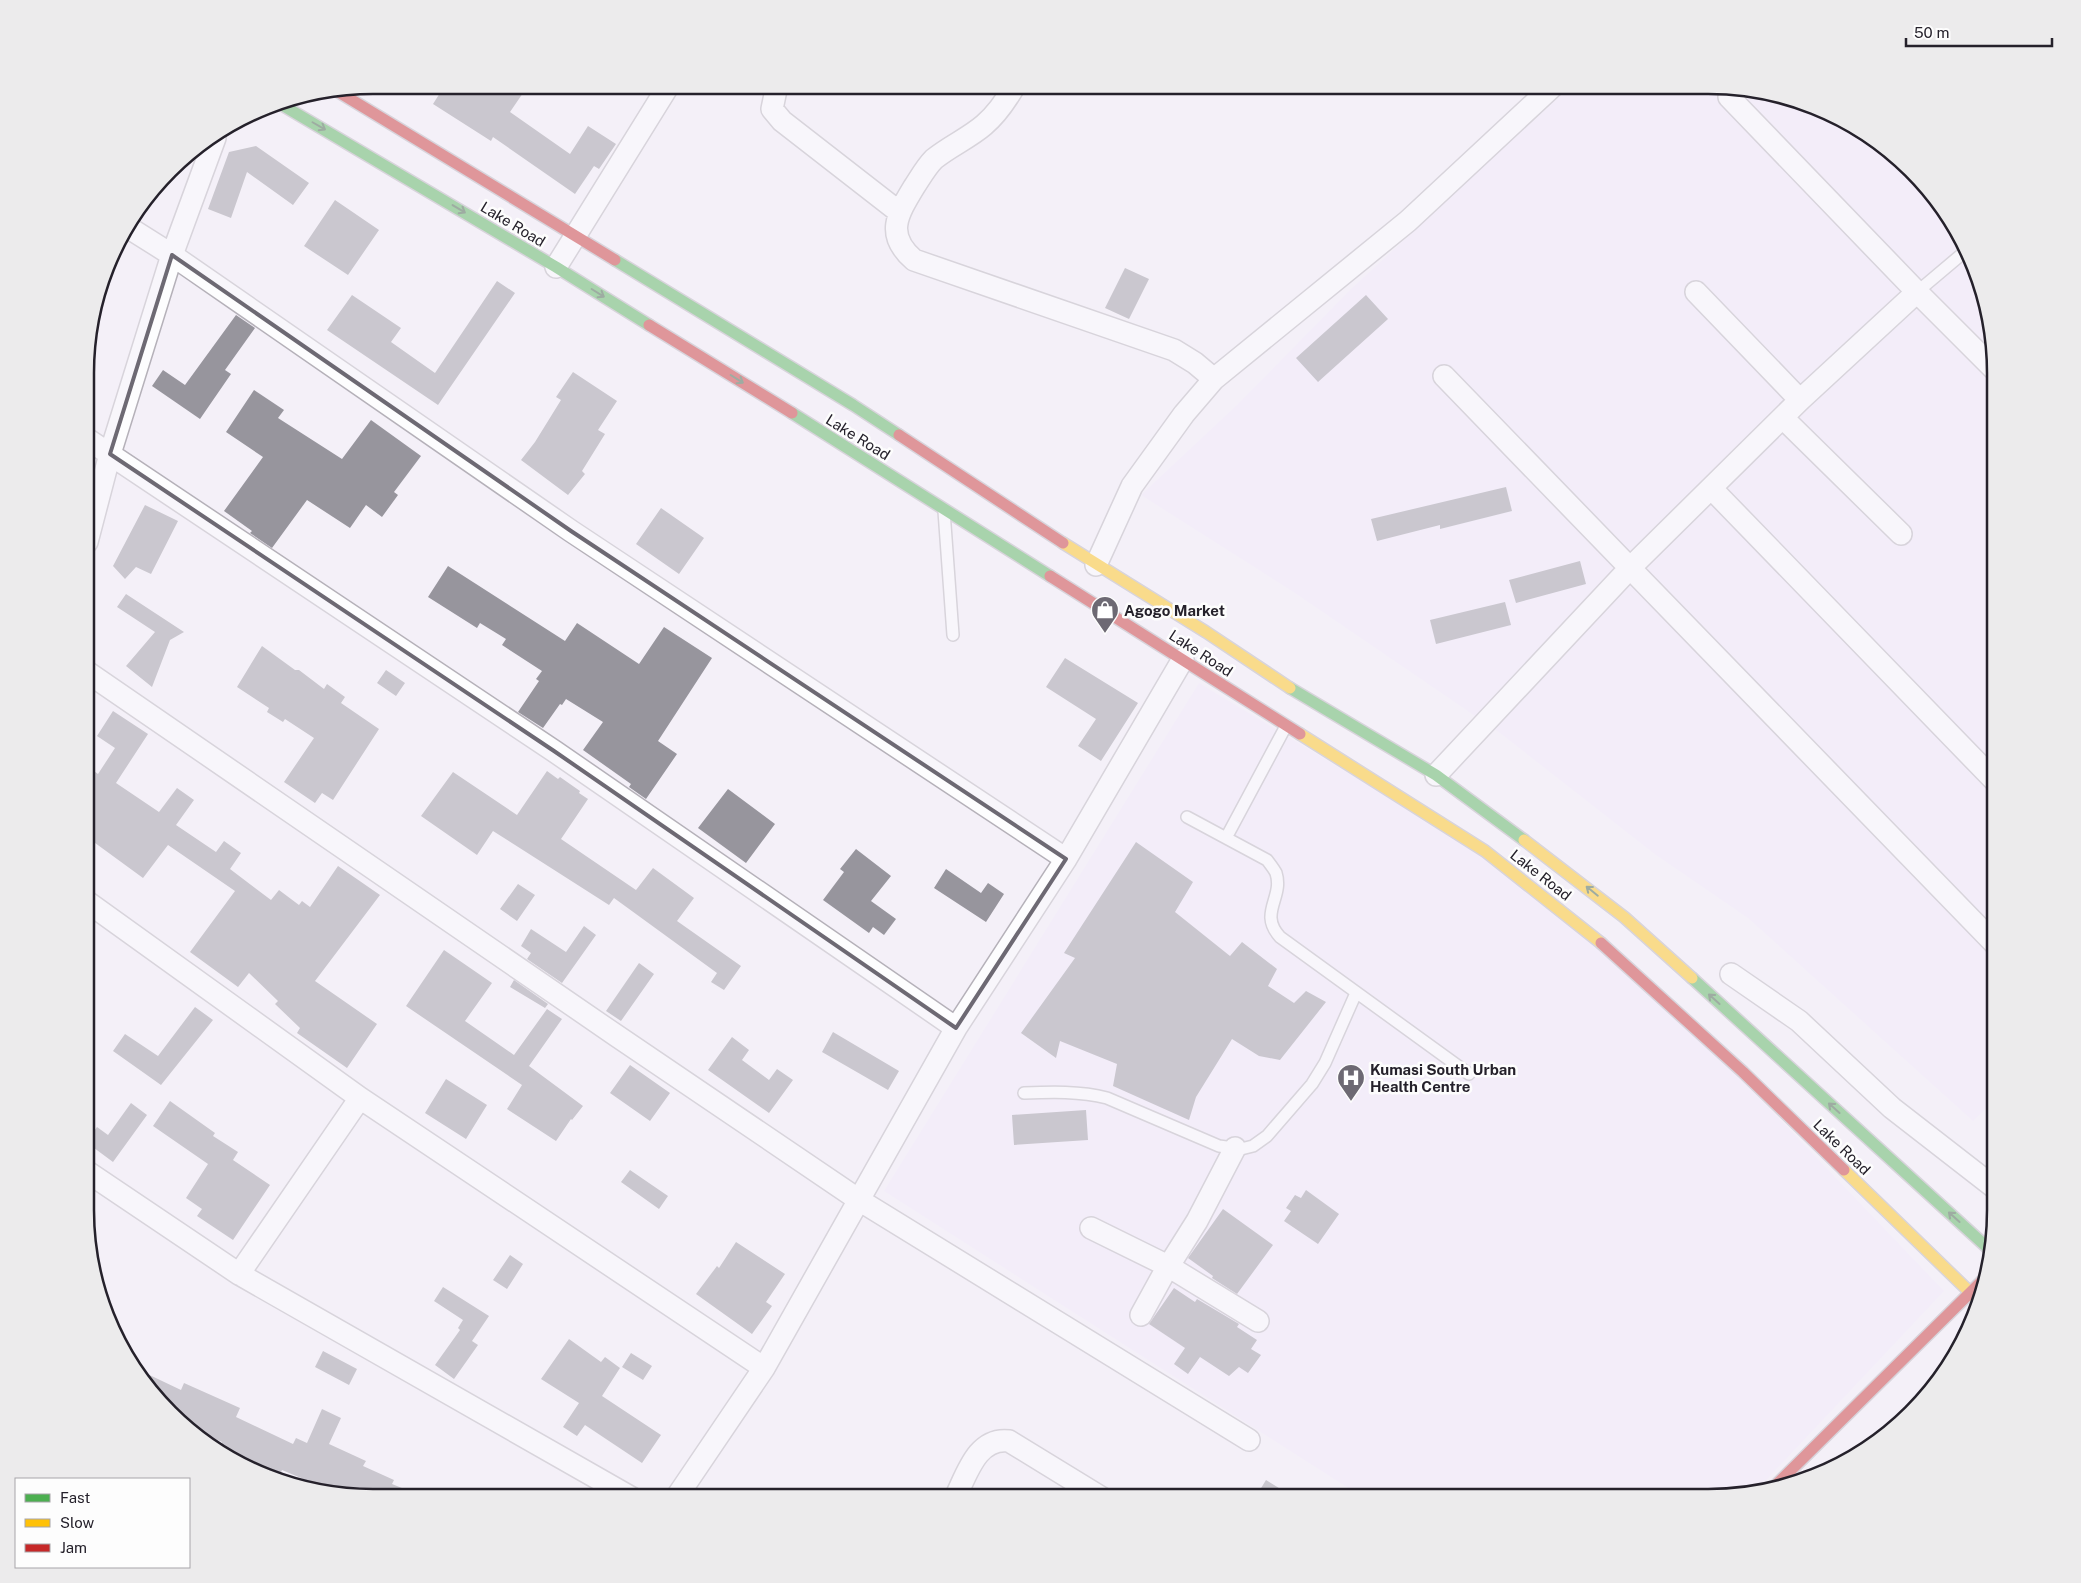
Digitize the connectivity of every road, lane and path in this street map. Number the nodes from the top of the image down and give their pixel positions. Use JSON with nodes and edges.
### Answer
{"nodes":[{"id":1,"x":662,"y":94,"type":"edge"},
{"id":2,"x":775,"y":94,"type":"edge"},
{"id":3,"x":1010,"y":94,"type":"edge"},
{"id":4,"x":1545,"y":94,"type":"edge"},
{"id":5,"x":344,"y":95,"type":"edge"},
{"id":6,"x":1729,"y":97,"type":"dead end"},
{"id":7,"x":287,"y":108,"type":"edge"},
{"id":8,"x":213,"y":145,"type":"edge"},
{"id":9,"x":899,"y":212,"type":"junction"},
{"id":10,"x":133,"y":230,"type":"edge"},
{"id":11,"x":576,"y":235,"type":"junction"},
{"id":12,"x":172,"y":254,"type":"junction"},
{"id":13,"x":1961,"y":256,"type":"edge"},
{"id":14,"x":556,"y":267,"type":"junction"},
{"id":15,"x":1696,"y":292,"type":"dead end"},
{"id":16,"x":1917,"y":292,"type":"junction"},
{"id":17,"x":1987,"y":362,"type":"edge"},
{"id":18,"x":1444,"y":376,"type":"dead end"},
{"id":19,"x":1214,"y":379,"type":"junction"},
{"id":20,"x":1800,"y":400,"type":"junction"},
{"id":21,"x":1783,"y":418,"type":"junction"},
{"id":22,"x":94,"y":444,"type":"edge"},
{"id":23,"x":110,"y":454,"type":"junction"},
{"id":24,"x":1711,"y":488,"type":"junction"},
{"id":25,"x":944,"y":509,"type":"junction"},
{"id":26,"x":94,"y":515,"type":"edge"},
{"id":27,"x":1901,"y":534,"type":"dead end"},
{"id":28,"x":1096,"y":564,"type":"junction"},
{"id":29,"x":1630,"y":568,"type":"junction"},
{"id":30,"x":953,"y":635,"type":"dead end"},
{"id":31,"x":1183,"y":659,"type":"junction"},
{"id":32,"x":94,"y":677,"type":"edge"},
{"id":33,"x":1286,"y":726,"type":"junction"},
{"id":34,"x":1987,"y":773,"type":"edge"},
{"id":35,"x":1436,"y":775,"type":"junction"},
{"id":36,"x":1187,"y":817,"type":"dead end"},
{"id":37,"x":1226,"y":838,"type":"junction"},
{"id":38,"x":1066,"y":859,"type":"junction"},
{"id":39,"x":94,"y":907,"type":"edge"},
{"id":40,"x":1987,"y":936,"type":"edge"},
{"id":41,"x":1731,"y":974,"type":"dead end"},
{"id":42,"x":1356,"y":992,"type":"junction"},
{"id":43,"x":956,"y":1028,"type":"junction"},
{"id":44,"x":1469,"y":1074,"type":"dead end"},
{"id":45,"x":1024,"y":1093,"type":"dead end"},
{"id":46,"x":360,"y":1098,"type":"junction"},
{"id":47,"x":1235,"y":1148,"type":"junction"},
{"id":48,"x":94,"y":1175,"type":"edge"},
{"id":49,"x":1987,"y":1182,"type":"edge"},
{"id":50,"x":859,"y":1200,"type":"junction"},
{"id":51,"x":1091,"y":1228,"type":"dead end"},
{"id":52,"x":1985,"y":1246,"type":"edge"},
{"id":53,"x":1168,"y":1266,"type":"junction"},
{"id":54,"x":239,"y":1274,"type":"junction"},
{"id":55,"x":1973,"y":1296,"type":"edge"},
{"id":56,"x":1972,"y":1300,"type":"edge"},
{"id":57,"x":1141,"y":1315,"type":"dead end"},
{"id":58,"x":1258,"y":1321,"type":"dead end"},
{"id":59,"x":764,"y":1368,"type":"junction"},
{"id":60,"x":1249,"y":1440,"type":"dead end"},
{"id":61,"x":1783,"y":1479,"type":"edge"},
{"id":62,"x":611,"y":1489,"type":"edge"},
{"id":63,"x":682,"y":1489,"type":"edge"},
{"id":64,"x":960,"y":1489,"type":"edge"},
{"id":65,"x":1087,"y":1489,"type":"edge"}],
"edges":[{"from":1,"to":11,"type":"street"},
{"from":2,"to":9,"type":"street"},
{"from":3,"to":9,"type":"street"},
{"from":4,"to":19,"type":"street"},
{"from":5,"to":11,"type":"main road","name":"Lake Road"},
{"from":6,"to":16,"type":"street"},
{"from":7,"to":14,"type":"main road","name":"Lake Road","one_way":true},
{"from":8,"to":12,"type":"street"},
{"from":9,"to":19,"type":"street"},
{"from":10,"to":12,"type":"street"},
{"from":11,"to":14,"type":"street"},
{"from":11,"to":28,"type":"main road","name":"Lake Road"},
{"from":12,"to":23,"type":"street"},
{"from":12,"to":38,"type":"street"},
{"from":13,"to":16,"type":"lane"},
{"from":14,"to":25,"type":"main road","name":"Lake Road","one_way":true},
{"from":15,"to":20,"type":"street"},
{"from":16,"to":17,"type":"street"},
{"from":16,"to":20,"type":"street"},
{"from":18,"to":29,"type":"street"},
{"from":19,"to":28,"type":"street"},
{"from":20,"to":21,"type":"street"},
{"from":21,"to":24,"type":"street"},
{"from":21,"to":27,"type":"street"},
{"from":22,"to":23,"type":"street"},
{"from":23,"to":26,"type":"street"},
{"from":23,"to":43,"type":"street"},
{"from":24,"to":29,"type":"street"},
{"from":24,"to":34,"type":"street"},
{"from":25,"to":30,"type":"lane"},
{"from":25,"to":31,"type":"main road","name":"Lake Road"},
{"from":28,"to":35,"type":"main road","name":"Lake Road"},
{"from":29,"to":35,"type":"street"},
{"from":29,"to":40,"type":"street"},
{"from":31,"to":33,"type":"main road","name":"Lake Road"},
{"from":31,"to":38,"type":"street"},
{"from":32,"to":50,"type":"street"},
{"from":33,"to":37,"type":"lane"},
{"from":33,"to":55,"type":"main road","name":"Lake Road"},
{"from":52,"to":35,"type":"main road","name":"Lake Road","one_way":true},
{"from":36,"to":37,"type":"lane"},
{"from":37,"to":42,"type":"lane"},
{"from":38,"to":43,"type":"street"},
{"from":39,"to":46,"type":"street"},
{"from":41,"to":49,"type":"street"},
{"from":42,"to":44,"type":"lane"},
{"from":42,"to":47,"type":"lane"},
{"from":43,"to":50,"type":"street"},
{"from":45,"to":47,"type":"lane"},
{"from":46,"to":54,"type":"street"},
{"from":46,"to":59,"type":"street"},
{"from":47,"to":53,"type":"street"},
{"from":48,"to":54,"type":"street"},
{"from":50,"to":59,"type":"street"},
{"from":50,"to":60,"type":"street"},
{"from":51,"to":53,"type":"street"},
{"from":53,"to":57,"type":"street"},
{"from":53,"to":58,"type":"street"},
{"from":54,"to":62,"type":"street"},
{"from":56,"to":61,"type":"main road"},
{"from":59,"to":63,"type":"street"},
{"from":64,"to":65,"type":"street"}]}
